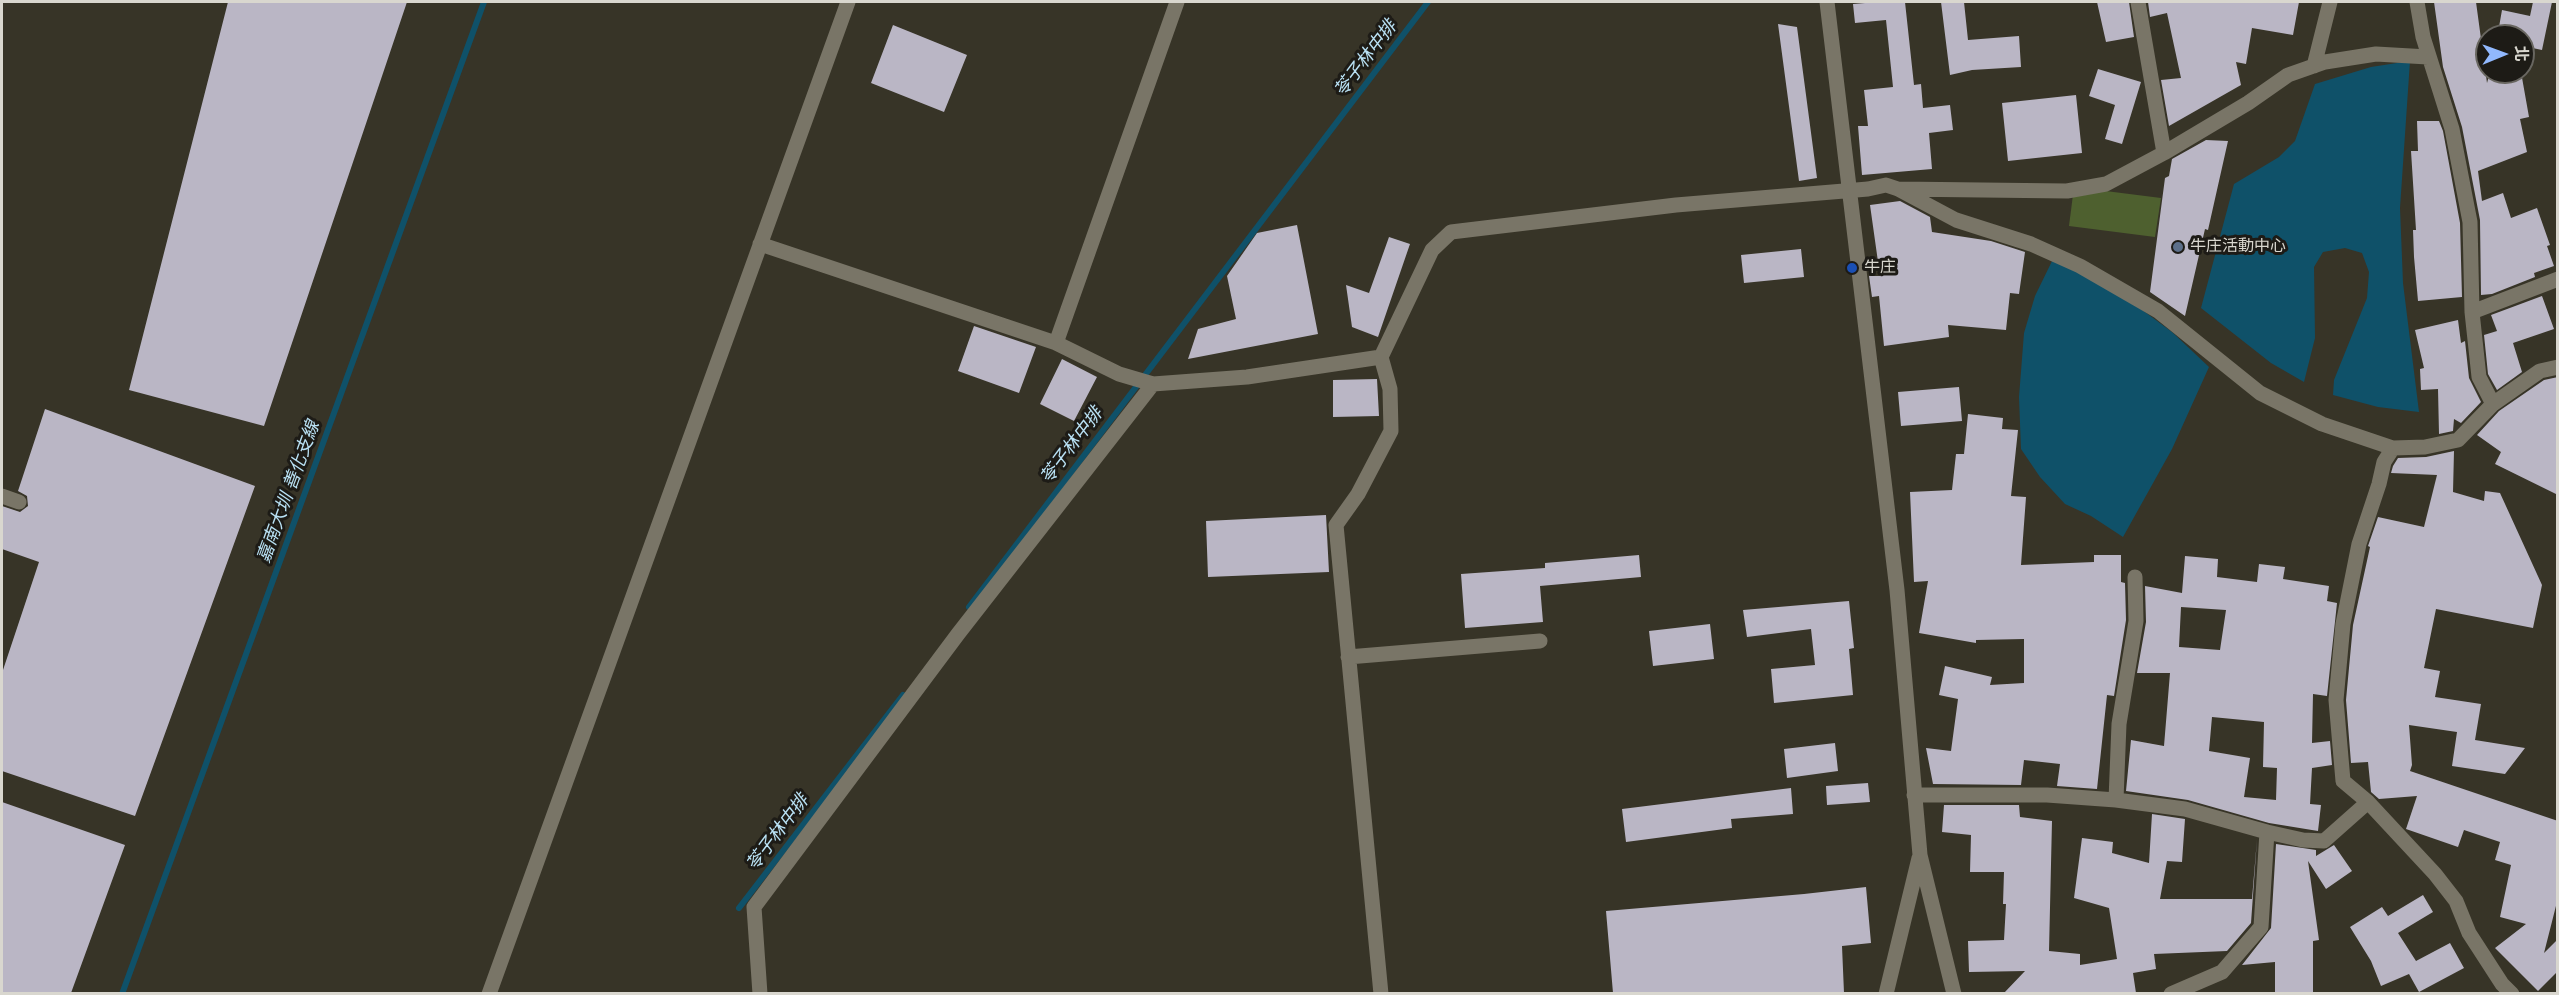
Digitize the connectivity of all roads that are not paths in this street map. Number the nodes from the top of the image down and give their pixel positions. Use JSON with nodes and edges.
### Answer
{"nodes":[{"id":1,"x":848,"y":2,"type":"edge"},
{"id":2,"x":1177,"y":2,"type":"edge"},
{"id":3,"x":1827,"y":2,"type":"edge"},
{"id":4,"x":2138,"y":2,"type":"edge"},
{"id":5,"x":2330,"y":2,"type":"edge"},
{"id":6,"x":2417,"y":2,"type":"edge"},
{"id":7,"x":2428,"y":57,"type":"junction"},
{"id":8,"x":2314,"y":66,"type":"junction"},
{"id":9,"x":2164,"y":153,"type":"junction"},
{"id":10,"x":1849,"y":189,"type":"junction"},
{"id":11,"x":1898,"y":189,"type":"junction"},
{"id":12,"x":760,"y":244,"type":"junction"},
{"id":13,"x":2558,"y":279,"type":"edge"},
{"id":14,"x":2472,"y":312,"type":"junction"},
{"id":15,"x":1056,"y":343,"type":"junction"},
{"id":16,"x":1381,"y":357,"type":"junction"},
{"id":17,"x":2558,"y":367,"type":"edge"},
{"id":18,"x":1150,"y":383,"type":"junction"},
{"id":19,"x":2493,"y":404,"type":"junction"},
{"id":20,"x":2393,"y":448,"type":"junction"},
{"id":21,"x":2,"y":496,"type":"edge"},
{"id":22,"x":20,"y":502,"type":"dead end"},
{"id":23,"x":2135,"y":577,"type":"dead end"},
{"id":24,"x":1540,"y":640,"type":"dead end"},
{"id":25,"x":1348,"y":657,"type":"junction"},
{"id":26,"x":1914,"y":795,"type":"junction"},
{"id":27,"x":2116,"y":800,"type":"junction"},
{"id":28,"x":2368,"y":802,"type":"junction"},
{"id":29,"x":2267,"y":832,"type":"junction"},
{"id":30,"x":1920,"y":855,"type":"junction"},
{"id":31,"x":489,"y":993,"type":"edge"},
{"id":32,"x":760,"y":993,"type":"edge"},
{"id":33,"x":1381,"y":993,"type":"edge"},
{"id":34,"x":1886,"y":993,"type":"edge"},
{"id":35,"x":1954,"y":993,"type":"edge"},
{"id":36,"x":2170,"y":993,"type":"edge"},
{"id":37,"x":2512,"y":993,"type":"edge"}],
"edges":[{"from":1,"to":12,"type":"street"},
{"from":2,"to":15,"type":"street"},
{"from":3,"to":10,"type":"street"},
{"from":4,"to":9,"type":"street"},
{"from":5,"to":8,"type":"street"},
{"from":6,"to":7,"type":"street"},
{"from":7,"to":8,"type":"street"},
{"from":7,"to":14,"type":"street"},
{"from":8,"to":9,"type":"street"},
{"from":9,"to":11,"type":"street"},
{"from":10,"to":11,"type":"street"},
{"from":10,"to":16,"type":"street"},
{"from":10,"to":26,"type":"street"},
{"from":11,"to":20,"type":"street"},
{"from":12,"to":15,"type":"street"},
{"from":12,"to":31,"type":"street"},
{"from":13,"to":14,"type":"street"},
{"from":14,"to":19,"type":"street"},
{"from":15,"to":18,"type":"street"},
{"from":16,"to":18,"type":"street"},
{"from":16,"to":25,"type":"street"},
{"from":17,"to":19,"type":"street"},
{"from":18,"to":32,"type":"street"},
{"from":19,"to":20,"type":"street"},
{"from":20,"to":28,"type":"street"},
{"from":21,"to":22,"type":"street"},
{"from":23,"to":27,"type":"street"},
{"from":24,"to":25,"type":"street"},
{"from":25,"to":33,"type":"street"},
{"from":26,"to":27,"type":"street"},
{"from":26,"to":30,"type":"street"},
{"from":27,"to":29,"type":"street"},
{"from":28,"to":29,"type":"street"},
{"from":28,"to":37,"type":"street"},
{"from":29,"to":36,"type":"street"},
{"from":30,"to":34,"type":"street"},
{"from":30,"to":35,"type":"street"}]}
